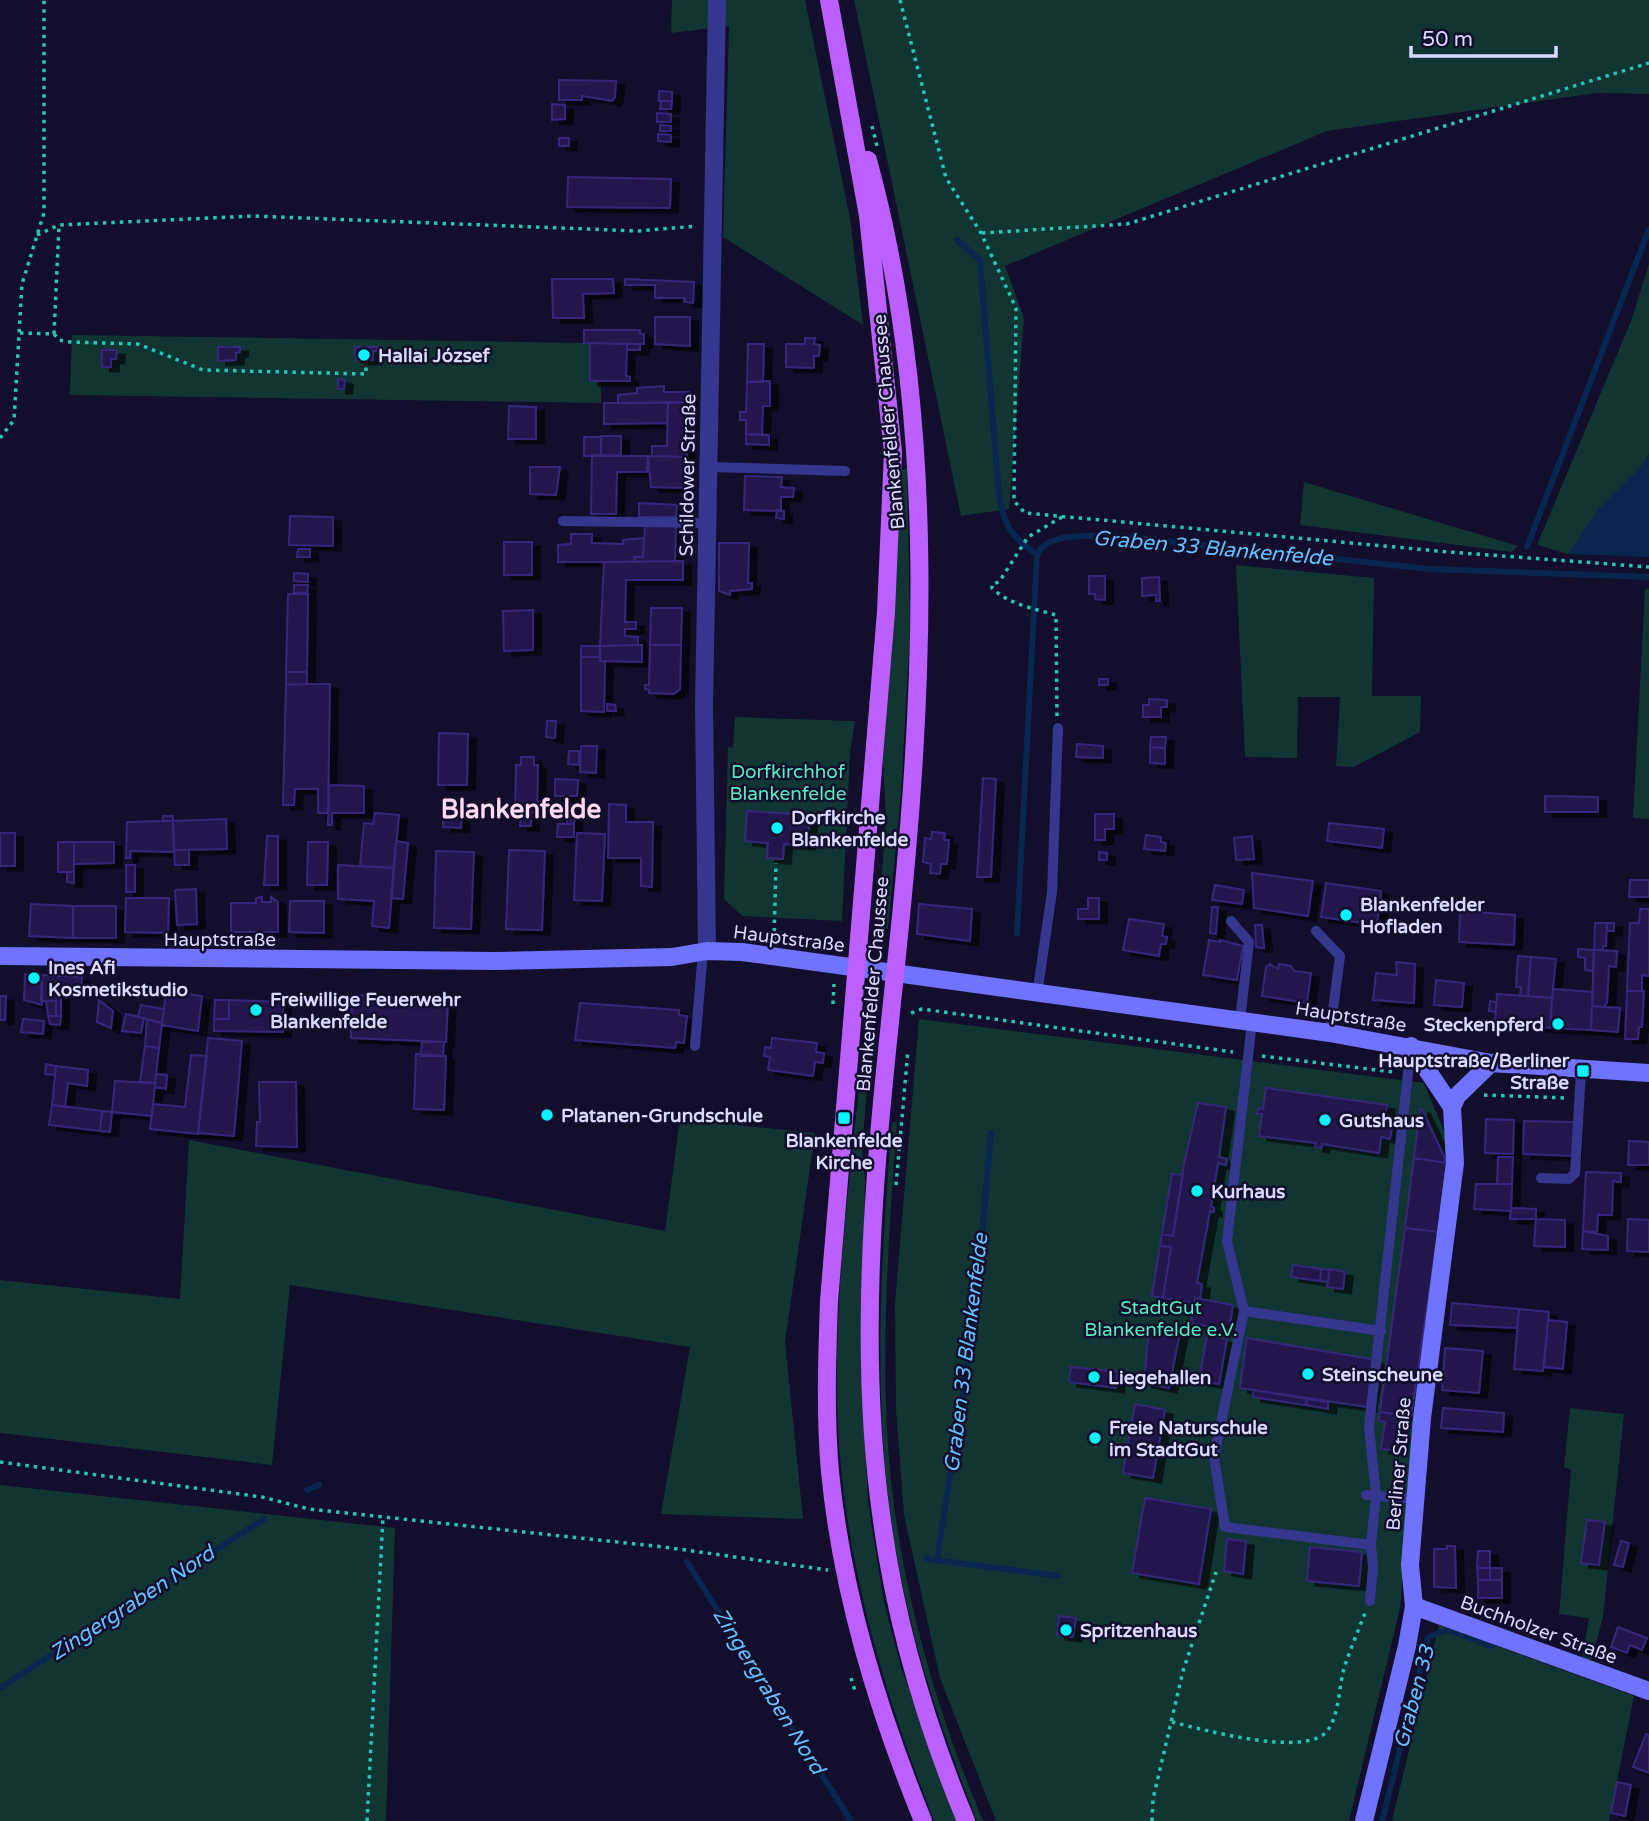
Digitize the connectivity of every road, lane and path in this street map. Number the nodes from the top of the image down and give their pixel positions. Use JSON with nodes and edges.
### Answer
{"nodes":[{"id":1,"x":44,"y":0,"type":"edge"},
{"id":2,"x":717,"y":0,"type":"edge"},
{"id":3,"x":829,"y":0,"type":"edge"},
{"id":4,"x":900,"y":0,"type":"edge"},
{"id":5,"x":842,"y":62,"type":"junction"},
{"id":6,"x":1649,"y":64,"type":"edge"},
{"id":7,"x":59,"y":225,"type":"junction"},
{"id":8,"x":713,"y":225,"type":"junction"},
{"id":9,"x":981,"y":233,"type":"junction"},
{"id":10,"x":37,"y":235,"type":"junction"},
{"id":11,"x":20,"y":333,"type":"junction"},
{"id":12,"x":54,"y":334,"type":"junction"},
{"id":13,"x":366,"y":364,"type":"dead end"},
{"id":14,"x":0,"y":438,"type":"edge"},
{"id":15,"x":709,"y":467,"type":"junction"},
{"id":16,"x":845,"y":471,"type":"dead end"},
{"id":17,"x":1062,"y":516,"type":"junction"},
{"id":18,"x":563,"y":521,"type":"dead end"},
{"id":19,"x":708,"y":523,"type":"junction"},
{"id":20,"x":1649,"y":567,"type":"edge"},
{"id":21,"x":1058,"y":728,"type":"joint"},
{"id":22,"x":776,"y":863,"type":"dead end"},
{"id":23,"x":774,"y":918,"type":"dead end"},
{"id":24,"x":1231,"y":921,"type":"dead end"},
{"id":25,"x":1316,"y":931,"type":"dead end"},
{"id":26,"x":705,"y":951,"type":"junction"},
{"id":27,"x":0,"y":956,"type":"edge"},
{"id":28,"x":856,"y":967,"type":"junction"},
{"id":29,"x":895,"y":972,"type":"junction"},
{"id":30,"x":917,"y":977,"type":"junction"},
{"id":31,"x":1037,"y":995,"type":"junction"},
{"id":32,"x":911,"y":1013,"type":"junction"},
{"id":33,"x":910,"y":1021,"type":"dead end"},
{"id":34,"x":1246,"y":1021,"type":"junction"},
{"id":35,"x":1330,"y":1033,"type":"junction"},
{"id":36,"x":908,"y":1039,"type":"dead end"},
{"id":37,"x":695,"y":1046,"type":"dead end"},
{"id":38,"x":1411,"y":1046,"type":"junction"},
{"id":39,"x":1248,"y":1054,"type":"junction"},
{"id":40,"x":1491,"y":1063,"type":"junction"},
{"id":41,"x":1581,"y":1071,"type":"junction"},
{"id":42,"x":1649,"y":1073,"type":"edge"},
{"id":43,"x":1408,"y":1074,"type":"junction"},
{"id":44,"x":1452,"y":1107,"type":"junction"},
{"id":45,"x":1541,"y":1178,"type":"dead end"},
{"id":46,"x":895,"y":1191,"type":"dead end"},
{"id":47,"x":1244,"y":1311,"type":"junction"},
{"id":48,"x":1381,"y":1331,"type":"junction"},
{"id":49,"x":0,"y":1462,"type":"edge"},
{"id":50,"x":1371,"y":1495,"type":"junction"},
{"id":51,"x":1416,"y":1499,"type":"junction"},
{"id":52,"x":383,"y":1517,"type":"junction"},
{"id":53,"x":1371,"y":1545,"type":"junction"},
{"id":54,"x":844,"y":1571,"type":"junction"},
{"id":55,"x":1216,"y":1572,"type":"dead end"},
{"id":56,"x":1370,"y":1601,"type":"joint"},
{"id":57,"x":1414,"y":1606,"type":"junction"},
{"id":58,"x":1649,"y":1691,"type":"edge"},
{"id":59,"x":1172,"y":1722,"type":"junction"},
{"id":60,"x":367,"y":1821,"type":"edge"},
{"id":61,"x":923,"y":1821,"type":"edge"},
{"id":62,"x":966,"y":1821,"type":"edge"},
{"id":63,"x":1152,"y":1821,"type":"edge"},
{"id":64,"x":1364,"y":1821,"type":"edge"}],
"edges":[{"from":1,"to":10,"type":"path"},
{"from":2,"to":8,"type":"street","name":"Schildower Straße"},
{"from":3,"to":5,"type":"main road","name":"Blankenfelder Chaussee"},
{"from":4,"to":9,"type":"path"},
{"from":5,"to":28,"type":"main road","name":"Blankenfelder Chaussee"},
{"from":5,"to":29,"type":"main road","name":"Blankenfelder Chaussee"},
{"from":6,"to":9,"type":"path"},
{"from":7,"to":8,"type":"path"},
{"from":7,"to":10,"type":"path"},
{"from":7,"to":12,"type":"path"},
{"from":8,"to":15,"type":"street","name":"Schildower Straße"},
{"from":9,"to":17,"type":"path"},
{"from":10,"to":11,"type":"path"},
{"from":11,"to":12,"type":"path"},
{"from":11,"to":14,"type":"path"},
{"from":12,"to":13,"type":"path"},
{"from":15,"to":16,"type":"lane"},
{"from":15,"to":19,"type":"street","name":"Schildower Straße"},
{"from":17,"to":20,"type":"path"},
{"from":17,"to":21,"type":"path"},
{"from":18,"to":19,"type":"lane"},
{"from":19,"to":26,"type":"street","name":"Schildower Straße"},
{"from":21,"to":31,"type":"lane"},
{"from":22,"to":23,"type":"path"},
{"from":24,"to":34,"type":"lane"},
{"from":25,"to":35,"type":"lane"},
{"from":26,"to":27,"type":"street","name":"Hauptstraße"},
{"from":26,"to":28,"type":"street","name":"Hauptstraße"},
{"from":26,"to":37,"type":"lane"},
{"from":28,"to":29,"type":"street","name":"Hauptstraße"},
{"from":28,"to":54,"type":"main road","name":"Blankenfelder Chaussee"},
{"from":29,"to":30,"type":"street","name":"Hauptstraße"},
{"from":29,"to":62,"type":"main road","name":"Blankenfelder Chaussee"},
{"from":30,"to":31,"type":"street","name":"Hauptstraße"},
{"from":30,"to":32,"type":"path"},
{"from":31,"to":34,"type":"street","name":"Hauptstraße"},
{"from":32,"to":33,"type":"path"},
{"from":32,"to":39,"type":"path"},
{"from":34,"to":35,"type":"street","name":"Hauptstraße"},
{"from":34,"to":39,"type":"lane"},
{"from":35,"to":38,"type":"street","name":"Hauptstraße"},
{"from":36,"to":46,"type":"path"},
{"from":38,"to":40,"type":"street","name":"Hauptstraße"},
{"from":38,"to":43,"type":"lane"},
{"from":38,"to":44,"type":"street"},
{"from":39,"to":43,"type":"path"},
{"from":39,"to":47,"type":"lane"},
{"from":40,"to":41,"type":"street","name":"Hauptstraße"},
{"from":40,"to":44,"type":"street"},
{"from":41,"to":42,"type":"street","name":"Hauptstraße"},
{"from":41,"to":45,"type":"lane"},
{"from":43,"to":48,"type":"lane"},
{"from":44,"to":51,"type":"street","name":"Berliner Straße"},
{"from":47,"to":48,"type":"lane"},
{"from":47,"to":53,"type":"lane"},
{"from":48,"to":50,"type":"lane"},
{"from":49,"to":52,"type":"path"},
{"from":50,"to":51,"type":"lane"},
{"from":50,"to":53,"type":"lane"},
{"from":51,"to":57,"type":"street","name":"Berliner Straße"},
{"from":52,"to":54,"type":"path"},
{"from":52,"to":60,"type":"path"},
{"from":53,"to":56,"type":"lane"},
{"from":54,"to":61,"type":"main road","name":"Blankenfelder Chaussee"},
{"from":55,"to":59,"type":"path"},
{"from":56,"to":59,"type":"path"},
{"from":57,"to":58,"type":"street","name":"Buchholzer Straße"},
{"from":57,"to":64,"type":"street","name":"Berliner Straße"},
{"from":59,"to":63,"type":"path"}]}
